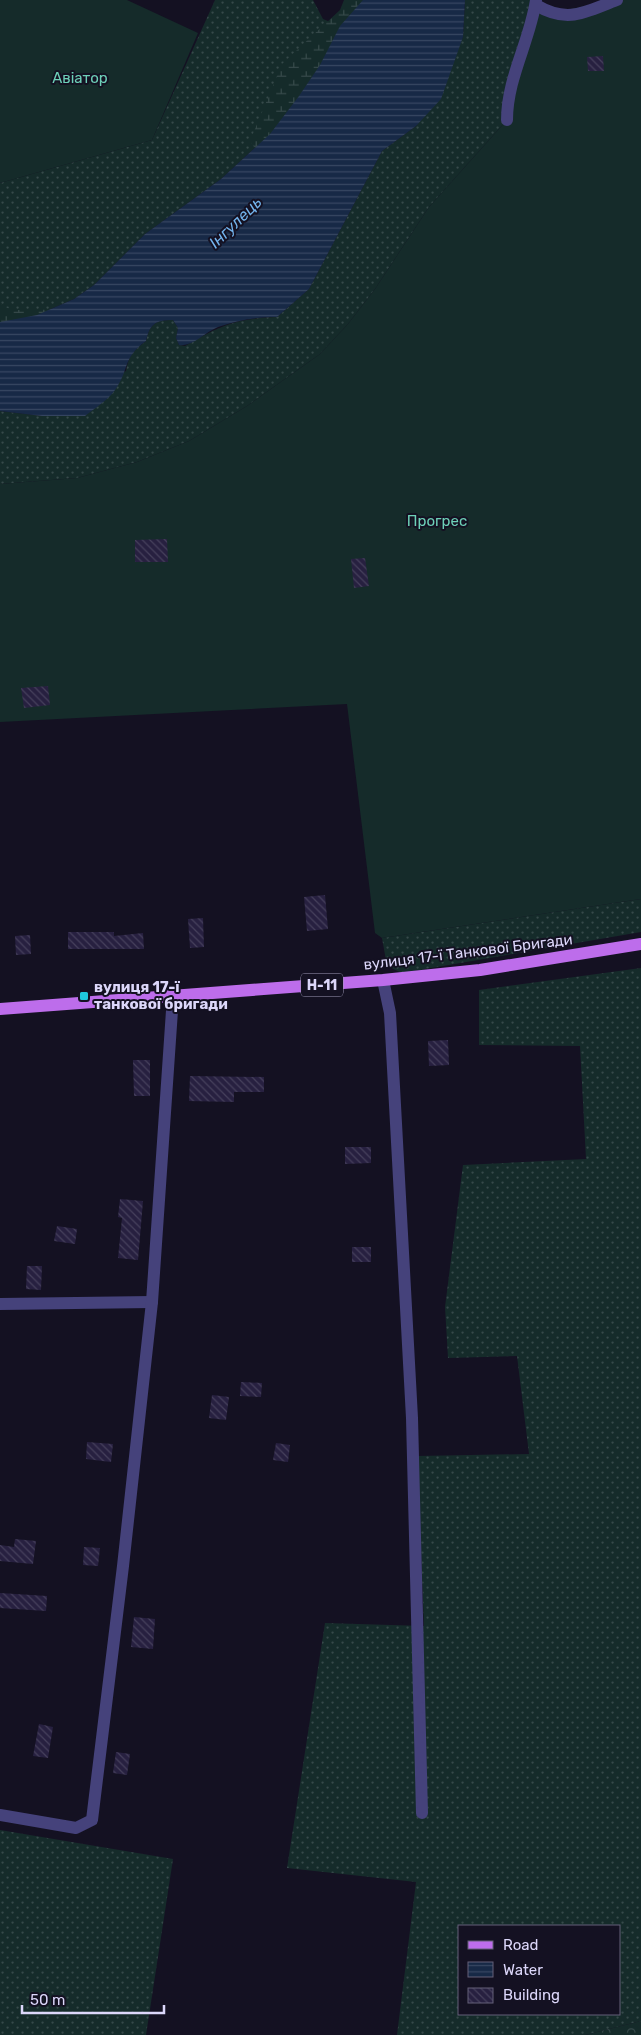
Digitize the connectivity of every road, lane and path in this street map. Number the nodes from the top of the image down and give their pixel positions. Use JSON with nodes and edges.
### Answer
{"nodes":[{"id":1,"x":617,"y":0,"type":"edge"},
{"id":2,"x":536,"y":3,"type":"edge"},
{"id":3,"x":507,"y":120,"type":"dead end"},
{"id":4,"x":641,"y":944,"type":"edge"},
{"id":5,"x":383,"y":980,"type":"junction"},
{"id":6,"x":173,"y":996,"type":"junction"},
{"id":7,"x":0,"y":1009,"type":"edge"},
{"id":8,"x":152,"y":1302,"type":"junction"},
{"id":9,"x":0,"y":1304,"type":"edge"},
{"id":10,"x":422,"y":1813,"type":"dead end"},
{"id":11,"x":0,"y":1815,"type":"edge"}],
"edges":[{"from":1,"to":2,"type":"street"},
{"from":2,"to":3,"type":"street"},
{"from":4,"to":5,"type":"main road","name":"вулиця 17-ї Танкової Бригади","number":"Н-11"},
{"from":5,"to":6,"type":"main road","name":"вулиця 17-ї Танкової Бригади","number":"Н-11"},
{"from":5,"to":10,"type":"street"},
{"from":6,"to":7,"type":"main road","name":"вулиця 17-ї Танкової Бригади","number":"Н-11"},
{"from":6,"to":8,"type":"street"},
{"from":8,"to":9,"type":"street"},
{"from":8,"to":11,"type":"street"}]}
